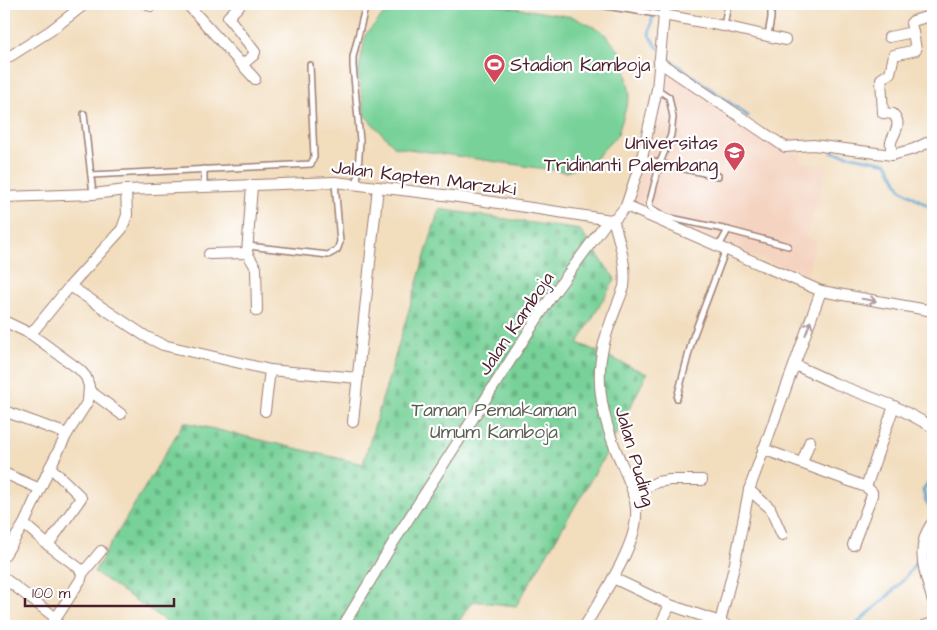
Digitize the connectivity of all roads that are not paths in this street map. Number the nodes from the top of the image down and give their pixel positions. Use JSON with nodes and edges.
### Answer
{"nodes":[{"id":1,"x":84,"y":4,"type":"edge"},
{"id":2,"x":187,"y":4,"type":"edge"},
{"id":3,"x":241,"y":4,"type":"edge"},
{"id":4,"x":366,"y":4,"type":"edge"},
{"id":5,"x":593,"y":4,"type":"edge"},
{"id":6,"x":665,"y":4,"type":"edge"},
{"id":7,"x":728,"y":4,"type":"edge"},
{"id":8,"x":771,"y":4,"type":"edge"},
{"id":9,"x":658,"y":15,"type":"junction"},
{"id":10,"x":933,"y":15,"type":"edge"},
{"id":11,"x":724,"y":26,"type":"junction"},
{"id":12,"x":913,"y":32,"type":"junction"},
{"id":13,"x":768,"y":35,"type":"junction"},
{"id":14,"x":889,"y":37,"type":"dead end"},
{"id":15,"x":785,"y":40,"type":"dead end"},
{"id":16,"x":660,"y":55,"type":"junction"},
{"id":17,"x":4,"y":60,"type":"edge"},
{"id":18,"x":242,"y":65,"type":"junction"},
{"id":19,"x":310,"y":65,"type":"dead end"},
{"id":20,"x":255,"y":79,"type":"dead end"},
{"id":21,"x":656,"y":89,"type":"junction"},
{"id":22,"x":84,"y":114,"type":"dead end"},
{"id":23,"x":933,"y":140,"type":"edge"},
{"id":24,"x":892,"y":155,"type":"junction"},
{"id":25,"x":642,"y":158,"type":"junction"},
{"id":26,"x":660,"y":163,"type":"junction"},
{"id":27,"x":204,"y":170,"type":"junction"},
{"id":28,"x":91,"y":175,"type":"junction"},
{"id":29,"x":718,"y":176,"type":"dead end"},
{"id":30,"x":335,"y":182,"type":"junction"},
{"id":31,"x":357,"y":185,"type":"junction"},
{"id":32,"x":252,"y":186,"type":"junction"},
{"id":33,"x":204,"y":187,"type":"junction"},
{"id":34,"x":378,"y":187,"type":"junction"},
{"id":35,"x":126,"y":190,"type":"junction"},
{"id":36,"x":93,"y":194,"type":"junction"},
{"id":37,"x":4,"y":197,"type":"edge"},
{"id":38,"x":626,"y":206,"type":"junction"},
{"id":39,"x":611,"y":220,"type":"junction"},
{"id":40,"x":728,"y":230,"type":"junction"},
{"id":41,"x":788,"y":246,"type":"dead end"},
{"id":42,"x":722,"y":248,"type":"junction"},
{"id":43,"x":247,"y":249,"type":"junction"},
{"id":44,"x":209,"y":254,"type":"dead end"},
{"id":45,"x":70,"y":286,"type":"junction"},
{"id":46,"x":821,"y":291,"type":"junction"},
{"id":47,"x":257,"y":311,"type":"dead end"},
{"id":48,"x":933,"y":311,"type":"edge"},
{"id":49,"x":4,"y":321,"type":"edge"},
{"id":50,"x":31,"y":334,"type":"junction"},
{"id":51,"x":795,"y":365,"type":"junction"},
{"id":52,"x":270,"y":370,"type":"junction"},
{"id":53,"x":358,"y":378,"type":"junction"},
{"id":54,"x":90,"y":391,"type":"junction"},
{"id":55,"x":677,"y":398,"type":"dead end"},
{"id":56,"x":894,"y":406,"type":"junction"},
{"id":57,"x":4,"y":411,"type":"edge"},
{"id":58,"x":265,"y":411,"type":"dead end"},
{"id":59,"x":121,"y":414,"type":"dead end"},
{"id":60,"x":353,"y":422,"type":"dead end"},
{"id":61,"x":933,"y":427,"type":"edge"},
{"id":62,"x":67,"y":434,"type":"junction"},
{"id":63,"x":810,"y":442,"type":"dead end"},
{"id":64,"x":763,"y":449,"type":"junction"},
{"id":65,"x":802,"y":463,"type":"junction"},
{"id":66,"x":50,"y":466,"type":"junction"},
{"id":67,"x":4,"y":473,"type":"edge"},
{"id":68,"x":702,"y":480,"type":"dead end"},
{"id":69,"x":866,"y":487,"type":"junction"},
{"id":70,"x":40,"y":489,"type":"junction"},
{"id":71,"x":749,"y":490,"type":"junction"},
{"id":72,"x":633,"y":495,"type":"junction"},
{"id":73,"x":933,"y":522,"type":"edge"},
{"id":74,"x":24,"y":524,"type":"junction"},
{"id":75,"x":782,"y":535,"type":"dead end"},
{"id":76,"x":853,"y":545,"type":"dead end"},
{"id":77,"x":48,"y":546,"type":"junction"},
{"id":78,"x":100,"y":551,"type":"dead end"},
{"id":79,"x":4,"y":556,"type":"edge"},
{"id":80,"x":82,"y":574,"type":"junction"},
{"id":81,"x":4,"y":578,"type":"edge"},
{"id":82,"x":612,"y":578,"type":"junction"},
{"id":83,"x":933,"y":601,"type":"edge"},
{"id":84,"x":670,"y":604,"type":"junction"},
{"id":85,"x":54,"y":622,"type":"edge"},
{"id":86,"x":933,"y":623,"type":"edge"},
{"id":87,"x":722,"y":625,"type":"edge"},
{"id":88,"x":343,"y":626,"type":"edge"},
{"id":89,"x":585,"y":626,"type":"edge"},
{"id":90,"x":660,"y":626,"type":"edge"},
{"id":91,"x":924,"y":626,"type":"edge"}],
"edges":[{"from":1,"to":17,"type":"street"},
{"from":2,"to":18,"type":"street"},
{"from":3,"to":18,"type":"street"},
{"from":4,"to":31,"type":"lane"},
{"from":5,"to":9,"type":"lane"},
{"from":6,"to":9,"type":"street"},
{"from":7,"to":11,"type":"lane"},
{"from":8,"to":13,"type":"lane"},
{"from":9,"to":11,"type":"street"},
{"from":9,"to":16,"type":"street"},
{"from":10,"to":12,"type":"street"},
{"from":11,"to":13,"type":"street"},
{"from":12,"to":14,"type":"street"},
{"from":12,"to":24,"type":"street"},
{"from":13,"to":15,"type":"street"},
{"from":16,"to":21,"type":"street"},
{"from":16,"to":24,"type":"street"},
{"from":18,"to":20,"type":"street"},
{"from":19,"to":27,"type":"lane"},
{"from":21,"to":25,"type":"street"},
{"from":21,"to":26,"type":"lane"},
{"from":22,"to":28,"type":"lane"},
{"from":23,"to":24,"type":"street"},
{"from":25,"to":26,"type":"lane"},
{"from":25,"to":38,"type":"street"},
{"from":26,"to":29,"type":"lane"},
{"from":26,"to":40,"type":"lane"},
{"from":27,"to":28,"type":"lane"},
{"from":27,"to":33,"type":"lane"},
{"from":28,"to":36,"type":"lane"},
{"from":30,"to":31,"type":"street","name":"Jalan Kapten Marzuki"},
{"from":30,"to":32,"type":"street","name":"Jalan Kapten Marzuki"},
{"from":30,"to":43,"type":"lane"},
{"from":31,"to":34,"type":"street","name":"Jalan Kapten Marzuki"},
{"from":32,"to":33,"type":"street","name":"Jalan Kapten Marzuki"},
{"from":32,"to":43,"type":"street"},
{"from":33,"to":35,"type":"street","name":"Jalan Kapten Marzuki"},
{"from":34,"to":39,"type":"street","name":"Jalan Kapten Marzuki"},
{"from":34,"to":53,"type":"street"},
{"from":35,"to":36,"type":"street","name":"Jalan Kapten Marzuki"},
{"from":35,"to":45,"type":"street"},
{"from":36,"to":37,"type":"street","name":"Jalan Kapten Marzuki"},
{"from":38,"to":39,"type":"street"},
{"from":38,"to":42,"type":"street"},
{"from":39,"to":72,"type":"street","name":"Jalan Puding"},
{"from":39,"to":88,"type":"street","name":"Jalan Kamboja"},
{"from":40,"to":41,"type":"lane"},
{"from":40,"to":42,"type":"lane"},
{"from":42,"to":46,"type":"street"},
{"from":42,"to":55,"type":"lane"},
{"from":43,"to":44,"type":"street"},
{"from":43,"to":47,"type":"street"},
{"from":45,"to":50,"type":"street"},
{"from":45,"to":52,"type":"street"},
{"from":46,"to":48,"type":"street","one_way":true},
{"from":51,"to":46,"type":"street","one_way":true},
{"from":49,"to":50,"type":"street"},
{"from":50,"to":54,"type":"street"},
{"from":51,"to":56,"type":"street"},
{"from":51,"to":64,"type":"street"},
{"from":52,"to":53,"type":"street"},
{"from":52,"to":58,"type":"street"},
{"from":53,"to":60,"type":"street"},
{"from":54,"to":59,"type":"street"},
{"from":54,"to":62,"type":"street"},
{"from":56,"to":61,"type":"street"},
{"from":56,"to":69,"type":"street"},
{"from":57,"to":62,"type":"street"},
{"from":62,"to":66,"type":"street"},
{"from":63,"to":65,"type":"street"},
{"from":64,"to":65,"type":"street"},
{"from":64,"to":71,"type":"street"},
{"from":65,"to":69,"type":"street"},
{"from":66,"to":70,"type":"street"},
{"from":66,"to":77,"type":"street"},
{"from":67,"to":70,"type":"street"},
{"from":68,"to":72,"type":"street"},
{"from":69,"to":76,"type":"street"},
{"from":70,"to":74,"type":"street"},
{"from":71,"to":75,"type":"street"},
{"from":71,"to":87,"type":"street"},
{"from":72,"to":82,"type":"street","name":"Jalan Puding"},
{"from":73,"to":83,"type":"street"},
{"from":74,"to":77,"type":"street"},
{"from":74,"to":79,"type":"street"},
{"from":77,"to":80,"type":"street"},
{"from":78,"to":80,"type":"street"},
{"from":80,"to":85,"type":"street"},
{"from":81,"to":85,"type":"street"},
{"from":82,"to":84,"type":"street"},
{"from":82,"to":89,"type":"street","name":"Jalan Puding"},
{"from":84,"to":87,"type":"street"},
{"from":84,"to":90,"type":"street"},
{"from":86,"to":91,"type":"street"}]}
